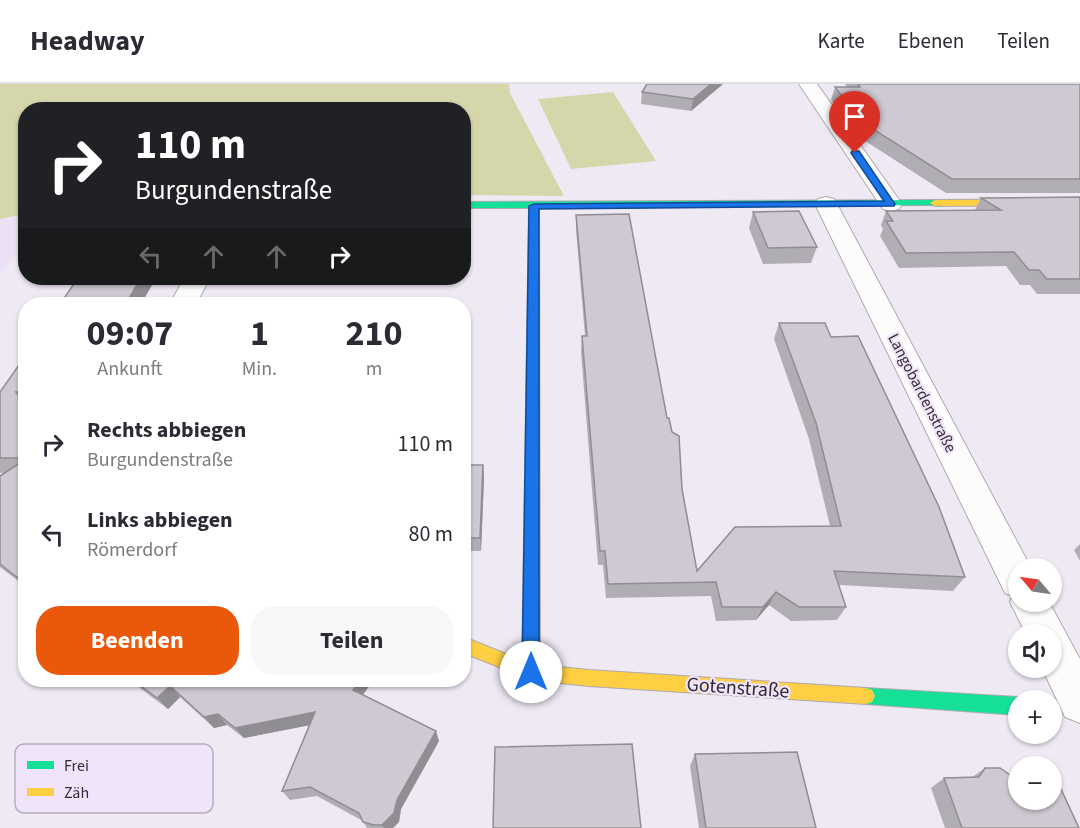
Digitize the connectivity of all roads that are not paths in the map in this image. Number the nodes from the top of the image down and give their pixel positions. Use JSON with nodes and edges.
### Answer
{"nodes":[{"id":1,"x":808,"y":84,"type":"edge"},
{"id":2,"x":1080,"y":202,"type":"edge"},
{"id":3,"x":826,"y":204,"type":"junction"},
{"id":4,"x":891,"y":204,"type":"junction"},
{"id":5,"x":471,"y":205,"type":"edge"},
{"id":6,"x":534,"y":206,"type":"junction"},
{"id":7,"x":1008,"y":561,"type":"edge"},
{"id":8,"x":471,"y":648,"type":"edge"},
{"id":9,"x":1062,"y":666,"type":"edge"},
{"id":10,"x":531,"y":672,"type":"junction"},
{"id":11,"x":1080,"y":702,"type":"edge"},
{"id":12,"x":1008,"y":705,"type":"edge"},
{"id":13,"x":1062,"y":709,"type":"edge"},
{"id":14,"x":1080,"y":710,"type":"edge"}],
"edges":[{"from":1,"to":4,"type":"street"},
{"from":2,"to":4,"type":"street"},
{"from":3,"to":4,"type":"street"},
{"from":3,"to":6,"type":"street"},
{"from":3,"to":7,"type":"street","name":"Langobardenstraße"},
{"from":5,"to":6,"type":"street"},
{"from":6,"to":10,"type":"street"},
{"from":8,"to":10,"type":"street","name":"Gotenstraße"},
{"from":9,"to":11,"type":"street"},
{"from":10,"to":12,"type":"street","name":"Gotenstraße"},
{"from":13,"to":14,"type":"street"}]}
